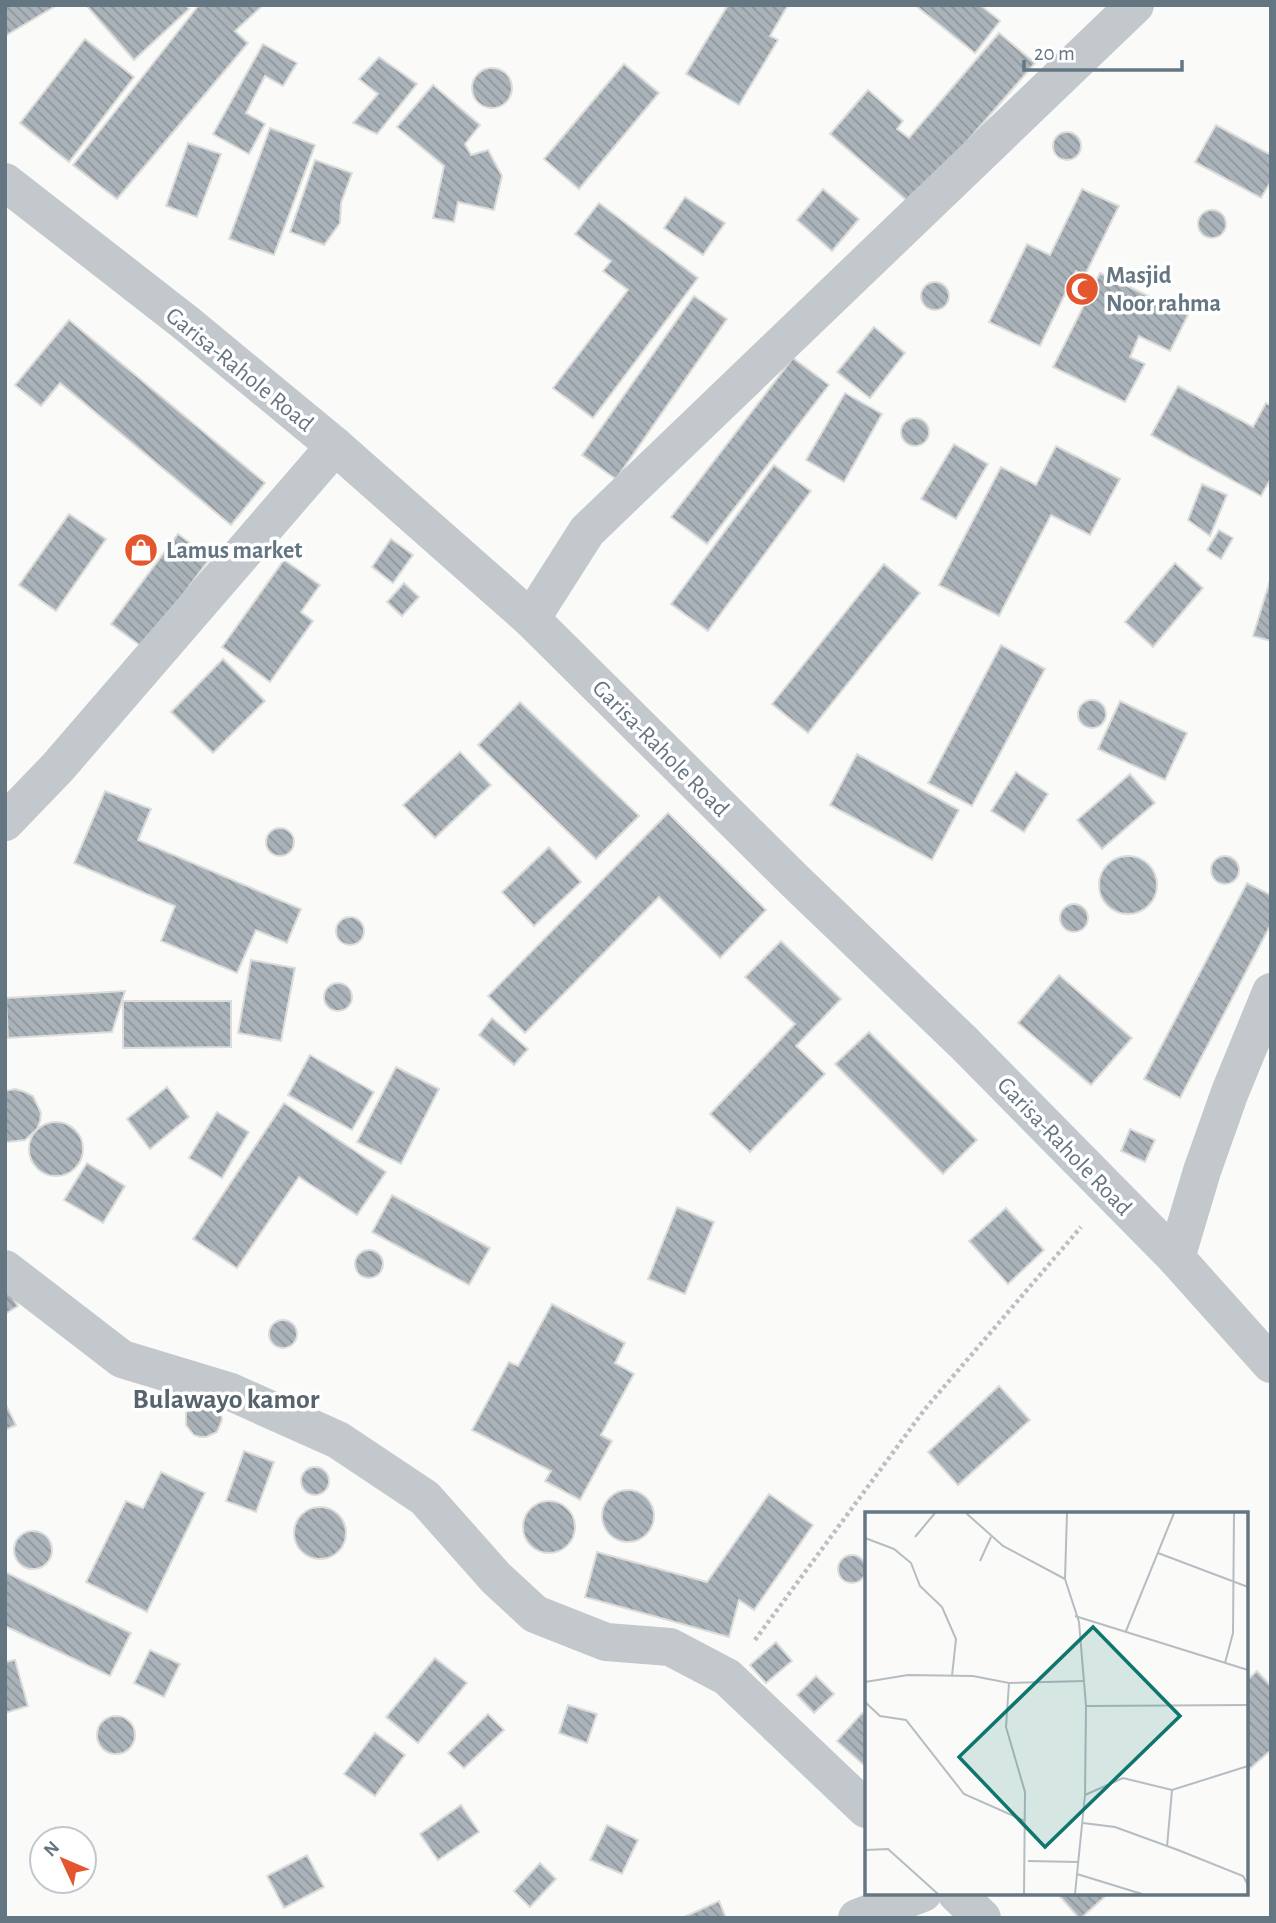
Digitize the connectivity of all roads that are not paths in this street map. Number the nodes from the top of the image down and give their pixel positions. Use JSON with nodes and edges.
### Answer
{"nodes":[{"id":1,"x":1135,"y":5,"type":"edge"},
{"id":2,"x":5,"y":182,"type":"edge"},
{"id":3,"x":335,"y":446,"type":"junction"},
{"id":4,"x":531,"y":619,"type":"junction"},
{"id":5,"x":5,"y":822,"type":"edge"},
{"id":6,"x":1271,"y":992,"type":"edge"},
{"id":7,"x":1176,"y":1258,"type":"junction"},
{"id":8,"x":5,"y":1269,"type":"edge"},
{"id":9,"x":1271,"y":1364,"type":"edge"},
{"id":10,"x":865,"y":1808,"type":"edge"},
{"id":11,"x":918,"y":1895,"type":"edge"},
{"id":12,"x":958,"y":1895,"type":"edge"},
{"id":13,"x":857,"y":1918,"type":"edge"},
{"id":14,"x":982,"y":1918,"type":"edge"}],
"edges":[{"from":1,"to":4,"type":"street"},
{"from":2,"to":3,"type":"street","name":"Garisa-Rahole Road"},
{"from":3,"to":4,"type":"street","name":"Garisa-Rahole Road"},
{"from":3,"to":5,"type":"street"},
{"from":4,"to":7,"type":"street","name":"Garisa-Rahole Road"},
{"from":6,"to":7,"type":"street"},
{"from":7,"to":9,"type":"street","name":"Garisa-Rahole Road"},
{"from":8,"to":10,"type":"street"},
{"from":11,"to":13,"type":"street"},
{"from":12,"to":14,"type":"street"}]}
